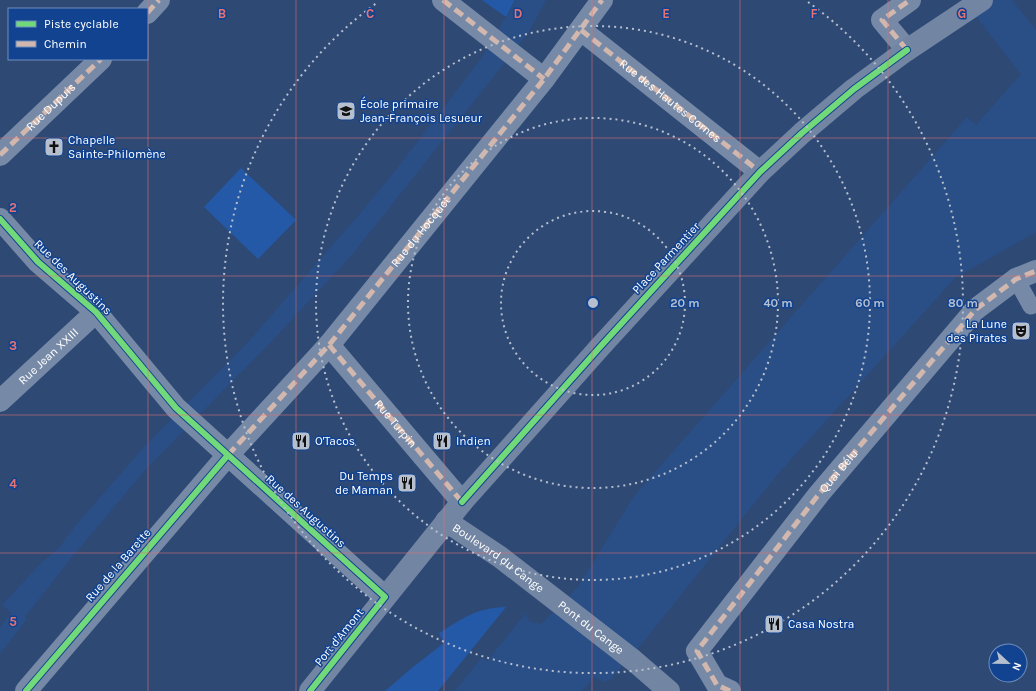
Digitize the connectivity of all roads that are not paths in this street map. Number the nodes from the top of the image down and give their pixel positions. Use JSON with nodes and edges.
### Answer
{"nodes":[{"id":1,"x":159,"y":0,"type":"edge"},
{"id":2,"x":443,"y":0,"type":"edge"},
{"id":3,"x":602,"y":0,"type":"edge"},
{"id":4,"x":910,"y":0,"type":"edge"},
{"id":5,"x":976,"y":4,"type":"edge"},
{"id":6,"x":148,"y":12,"type":"edge"},
{"id":7,"x":581,"y":30,"type":"junction"},
{"id":8,"x":907,"y":50,"type":"junction"},
{"id":9,"x":99,"y":60,"type":"edge"},
{"id":10,"x":544,"y":79,"type":"junction"},
{"id":11,"x":0,"y":155,"type":"edge"},
{"id":12,"x":760,"y":172,"type":"junction"},
{"id":13,"x":0,"y":219,"type":"edge"},
{"id":14,"x":1036,"y":271,"type":"edge"},
{"id":15,"x":1016,"y":279,"type":"junction"},
{"id":16,"x":1031,"y":306,"type":"dead end"},
{"id":17,"x":96,"y":312,"type":"junction"},
{"id":18,"x":329,"y":345,"type":"junction"},
{"id":19,"x":0,"y":400,"type":"edge"},
{"id":20,"x":228,"y":455,"type":"junction"},
{"id":21,"x":462,"y":502,"type":"junction"},
{"id":22,"x":446,"y":521,"type":"junction"},
{"id":23,"x":549,"y":596,"type":"joint"},
{"id":24,"x":385,"y":597,"type":"junction"},
{"id":25,"x":26,"y":691,"type":"edge"},
{"id":26,"x":310,"y":691,"type":"edge"},
{"id":27,"x":669,"y":691,"type":"edge"},
{"id":28,"x":730,"y":691,"type":"edge"}],
"edges":[{"from":1,"to":6,"type":"street"},
{"from":2,"to":10,"type":"street"},
{"from":3,"to":7,"type":"street","name":"Rue du Hocquet"},
{"from":4,"to":8,"type":"street"},
{"from":5,"to":8,"type":"main road","name":"Place Parmentier"},
{"from":7,"to":10,"type":"street","name":"Rue du Hocquet"},
{"from":7,"to":12,"type":"street","name":"Rue des Hautes Cornes"},
{"from":8,"to":12,"type":"main road","name":"Place Parmentier"},
{"from":9,"to":11,"type":"street","name":"Rue Dupuis"},
{"from":10,"to":18,"type":"street","name":"Rue du Hocquet"},
{"from":12,"to":21,"type":"main road","name":"Place Parmentier"},
{"from":13,"to":17,"type":"street","name":"Rue des Augustins"},
{"from":14,"to":15,"type":"street","name":"Quai Bélu"},
{"from":15,"to":16,"type":"lane"},
{"from":15,"to":28,"type":"street","name":"Quai Bélu"},
{"from":17,"to":19,"type":"street","name":"Rue Jean XXIII"},
{"from":17,"to":20,"type":"street","name":"Rue des Augustins"},
{"from":18,"to":20,"type":"street","name":"Rue du Hocquet"},
{"from":18,"to":21,"type":"street","name":"Rue Turpin"},
{"from":20,"to":24,"type":"street","name":"Rue des Augustins"},
{"from":20,"to":25,"type":"street","name":"Rue de la Barette"},
{"from":21,"to":22,"type":"main road","name":"Port d'Amont"},
{"from":22,"to":23,"type":"main road","name":"Boulevard du Cange"},
{"from":22,"to":24,"type":"main road","name":"Port d'Amont"},
{"from":23,"to":27,"type":"main road","name":"Pont du Cange"},
{"from":24,"to":26,"type":"main road","name":"Port d'Amont"}]}
